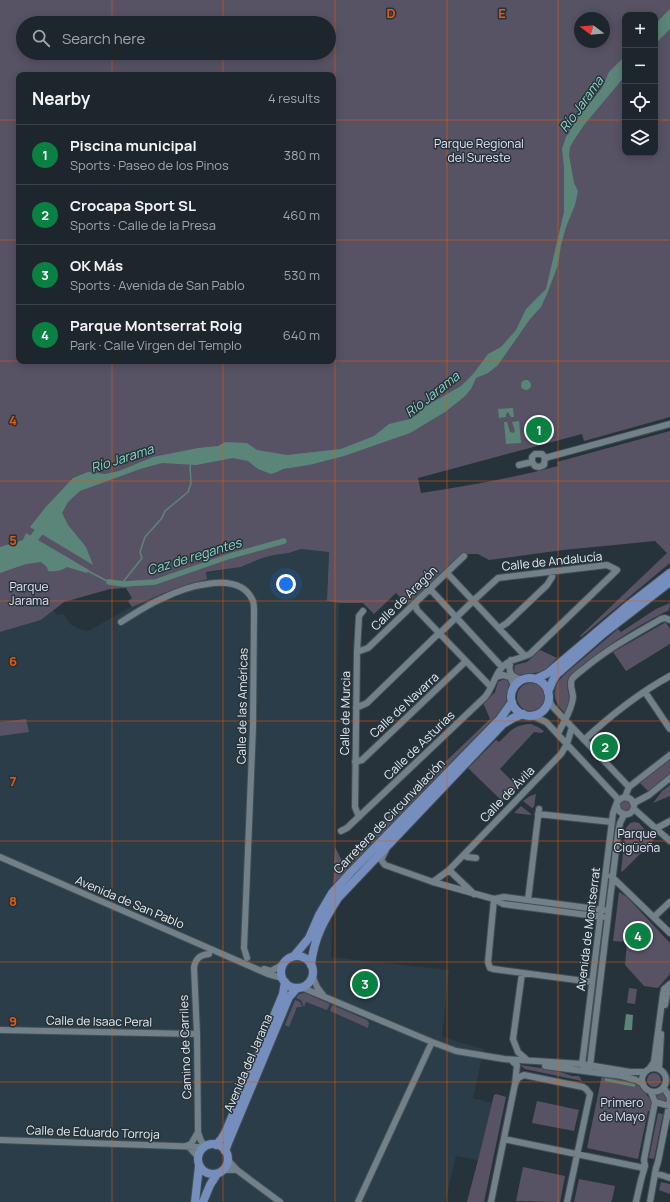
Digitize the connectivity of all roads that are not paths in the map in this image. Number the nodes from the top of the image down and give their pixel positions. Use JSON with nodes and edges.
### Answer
{"nodes":[{"id":1,"x":670,"y":424,"type":"edge"},
{"id":2,"x":545,"y":458,"type":"junction"},
{"id":3,"x":532,"y":462,"type":"junction"},
{"id":4,"x":519,"y":465,"type":"dead end"},
{"id":5,"x":464,"y":556,"type":"dead end"},
{"id":6,"x":553,"y":571,"type":"junction"},
{"id":7,"x":447,"y":573,"type":"junction"},
{"id":8,"x":670,"y":573,"type":"edge"},
{"id":9,"x":670,"y":582,"type":"edge"},
{"id":10,"x":430,"y":589,"type":"junction"},
{"id":11,"x":472,"y":602,"type":"junction"},
{"id":12,"x":415,"y":604,"type":"junction"},
{"id":13,"x":363,"y":611,"type":"dead end"},
{"id":14,"x":456,"y":617,"type":"junction"},
{"id":15,"x":670,"y":620,"type":"edge"},
{"id":16,"x":121,"y":622,"type":"dead end"},
{"id":17,"x":499,"y":628,"type":"junction"},
{"id":18,"x":440,"y":632,"type":"junction"},
{"id":19,"x":357,"y":652,"type":"junction"},
{"id":20,"x":525,"y":656,"type":"junction"},
{"id":21,"x":511,"y":660,"type":"junction"},
{"id":22,"x":466,"y":661,"type":"junction"},
{"id":23,"x":502,"y":666,"type":"junction"},
{"id":24,"x":670,"y":676,"type":"edge"},
{"id":25,"x":496,"y":677,"type":"junction"},
{"id":26,"x":536,"y":679,"type":"junction"},
{"id":27,"x":523,"y":680,"type":"junction"},
{"id":28,"x":491,"y":687,"type":"junction"},
{"id":29,"x":514,"y":689,"type":"junction"},
{"id":30,"x":645,"y":692,"type":"junction"},
{"id":31,"x":549,"y":696,"type":"junction"},
{"id":32,"x":512,"y":702,"type":"junction"},
{"id":33,"x":356,"y":708,"type":"junction"},
{"id":34,"x":523,"y":714,"type":"junction"},
{"id":35,"x":533,"y":716,"type":"junction"},
{"id":36,"x":566,"y":721,"type":"junction"},
{"id":37,"x":572,"y":727,"type":"junction"},
{"id":38,"x":670,"y":729,"type":"edge"},
{"id":39,"x":558,"y":734,"type":"junction"},
{"id":40,"x":584,"y":740,"type":"junction"},
{"id":41,"x":567,"y":744,"type":"junction"},
{"id":42,"x":670,"y":755,"type":"edge"},
{"id":43,"x":355,"y":762,"type":"junction"},
{"id":44,"x":670,"y":778,"type":"edge"},
{"id":45,"x":630,"y":787,"type":"junction"},
{"id":46,"x":620,"y":801,"type":"junction"},
{"id":47,"x":634,"y":806,"type":"junction"},
{"id":48,"x":624,"y":815,"type":"junction"},
{"id":49,"x":359,"y":817,"type":"junction"},
{"id":50,"x":670,"y":821,"type":"edge"},
{"id":51,"x":612,"y":822,"type":"junction"},
{"id":52,"x":657,"y":828,"type":"junction"},
{"id":53,"x":341,"y":831,"type":"dead end"},
{"id":54,"x":670,"y":841,"type":"edge"},
{"id":55,"x":387,"y":846,"type":"junction"},
{"id":56,"x":0,"y":857,"type":"edge"},
{"id":57,"x":467,"y":857,"type":"dead end"},
{"id":58,"x":476,"y":858,"type":"dead end"},
{"id":59,"x":449,"y":870,"type":"junction"},
{"id":60,"x":606,"y":870,"type":"junction"},
{"id":61,"x":613,"y":878,"type":"junction"},
{"id":62,"x":433,"y":882,"type":"junction"},
{"id":63,"x":443,"y":886,"type":"junction"},
{"id":64,"x":475,"y":894,"type":"junction"},
{"id":65,"x":494,"y":899,"type":"junction"},
{"id":66,"x":528,"y":900,"type":"junction"},
{"id":67,"x":670,"y":902,"type":"edge"},
{"id":68,"x":600,"y":913,"type":"junction"},
{"id":69,"x":608,"y":914,"type":"junction"},
{"id":70,"x":654,"y":917,"type":"junction"},
{"id":71,"x":670,"y":933,"type":"edge"},
{"id":72,"x":209,"y":954,"type":"dead end"},
{"id":73,"x":294,"y":956,"type":"junction"},
{"id":74,"x":247,"y":958,"type":"dead end"},
{"id":75,"x":282,"y":965,"type":"junction"},
{"id":76,"x":311,"y":965,"type":"junction"},
{"id":77,"x":252,"y":966,"type":"junction"},
{"id":78,"x":522,"y":973,"type":"junction"},
{"id":79,"x":312,"y":975,"type":"junction"},
{"id":80,"x":283,"y":980,"type":"junction"},
{"id":81,"x":592,"y":982,"type":"junction"},
{"id":82,"x":670,"y":984,"type":"edge"},
{"id":83,"x":299,"y":987,"type":"junction"},
{"id":84,"x":670,"y":990,"type":"edge"},
{"id":85,"x":326,"y":997,"type":"junction"},
{"id":86,"x":0,"y":1030,"type":"edge"},
{"id":87,"x":197,"y":1034,"type":"junction"},
{"id":88,"x":432,"y":1042,"type":"junction"},
{"id":89,"x":591,"y":1056,"type":"junction"},
{"id":90,"x":583,"y":1058,"type":"junction"},
{"id":91,"x":504,"y":1059,"type":"junction"},
{"id":92,"x":527,"y":1060,"type":"junction"},
{"id":93,"x":515,"y":1064,"type":"junction"},
{"id":94,"x":575,"y":1064,"type":"junction"},
{"id":95,"x":586,"y":1067,"type":"junction"},
{"id":96,"x":605,"y":1068,"type":"junction"},
{"id":97,"x":659,"y":1068,"type":"junction"},
{"id":98,"x":648,"y":1070,"type":"junction"},
{"id":99,"x":528,"y":1076,"type":"junction"},
{"id":100,"x":667,"y":1082,"type":"edge"},
{"id":101,"x":515,"y":1084,"type":"junction"},
{"id":102,"x":643,"y":1084,"type":"junction"},
{"id":103,"x":651,"y":1092,"type":"junction"},
{"id":104,"x":670,"y":1098,"type":"edge"},
{"id":105,"x":655,"y":1102,"type":"junction"},
{"id":106,"x":669,"y":1106,"type":"edge"},
{"id":107,"x":198,"y":1132,"type":"junction"},
{"id":108,"x":504,"y":1139,"type":"junction"},
{"id":109,"x":0,"y":1140,"type":"edge"},
{"id":110,"x":216,"y":1145,"type":"junction"},
{"id":111,"x":186,"y":1146,"type":"junction"},
{"id":112,"x":205,"y":1147,"type":"junction"},
{"id":113,"x":225,"y":1151,"type":"junction"},
{"id":114,"x":578,"y":1154,"type":"junction"},
{"id":115,"x":198,"y":1156,"type":"junction"},
{"id":116,"x":228,"y":1160,"type":"junction"},
{"id":117,"x":199,"y":1166,"type":"junction"},
{"id":118,"x":644,"y":1169,"type":"junction"},
{"id":119,"x":237,"y":1170,"type":"junction"},
{"id":120,"x":220,"y":1172,"type":"junction"},
{"id":121,"x":655,"y":1172,"type":"junction"},
{"id":122,"x":670,"y":1178,"type":"edge"},
{"id":123,"x":195,"y":1202,"type":"edge"},
{"id":124,"x":203,"y":1202,"type":"edge"},
{"id":125,"x":280,"y":1202,"type":"edge"},
{"id":126,"x":358,"y":1202,"type":"edge"},
{"id":127,"x":491,"y":1202,"type":"edge"},
{"id":128,"x":567,"y":1202,"type":"edge"},
{"id":129,"x":636,"y":1202,"type":"edge"},
{"id":130,"x":650,"y":1202,"type":"edge"}],
"edges":[{"from":1,"to":2,"type":"street"},
{"from":2,"to":3,"type":"street"},
{"from":2,"to":3,"type":"street"},
{"from":3,"to":4,"type":"street"},
{"from":5,"to":7,"type":"street","name":"Calle de Aragón"},
{"from":6,"to":11,"type":"street","name":"Calle de Andalucía"},
{"from":6,"to":17,"type":"street"},
{"from":6,"to":20,"type":"street","name":"Calle de Andalucía"},
{"from":7,"to":10,"type":"street","name":"Calle de Aragón"},
{"from":7,"to":11,"type":"street"},
{"from":8,"to":26,"type":"main road"},
{"from":9,"to":31,"type":"main road"},
{"from":10,"to":12,"type":"street","name":"Calle de Aragón"},
{"from":10,"to":14,"type":"street"},
{"from":11,"to":14,"type":"street","name":"Calle de Andalucía"},
{"from":11,"to":17,"type":"street"},
{"from":12,"to":18,"type":"street"},
{"from":12,"to":19,"type":"street","name":"Calle de Aragón"},
{"from":13,"to":19,"type":"street","name":"Calle de Murcia"},
{"from":14,"to":18,"type":"street","name":"Calle de Andalucía"},
{"from":14,"to":23,"type":"street"},
{"from":15,"to":36,"type":"street"},
{"from":16,"to":74,"type":"street","name":"Calle de las Américas"},
{"from":17,"to":20,"type":"street"},
{"from":18,"to":22,"type":"street"},
{"from":18,"to":33,"type":"street","name":"Calle de Andalucía"},
{"from":19,"to":33,"type":"street","name":"Calle de Murcia"},
{"from":20,"to":21,"type":"street"},
{"from":21,"to":23,"type":"street"},
{"from":21,"to":27,"type":"street"},
{"from":22,"to":28,"type":"street"},
{"from":22,"to":43,"type":"street","name":"Calle de Navarra"},
{"from":23,"to":25,"type":"street","name":"Calle de Asturias"},
{"from":24,"to":30,"type":"street"},
{"from":25,"to":28,"type":"street","name":"Calle de Asturias"},
{"from":25,"to":29,"type":"street"},
{"from":26,"to":27,"type":"main road"},
{"from":26,"to":31,"type":"main road"},
{"from":27,"to":29,"type":"main road"},
{"from":28,"to":49,"type":"street","name":"Calle de Asturias"},
{"from":29,"to":32,"type":"main road"},
{"from":30,"to":38,"type":"street"},
{"from":30,"to":40,"type":"street"},
{"from":31,"to":35,"type":"main road"},
{"from":31,"to":36,"type":"street"},
{"from":32,"to":34,"type":"main road"},
{"from":32,"to":73,"type":"main road","name":"Carretera de Circunvalación"},
{"from":33,"to":43,"type":"street","name":"Calle de Murcia"},
{"from":34,"to":35,"type":"main road"},
{"from":34,"to":55,"type":"main road","name":"Carretera de Circunvalación"},
{"from":35,"to":39,"type":"street"},
{"from":36,"to":37,"type":"street"},
{"from":36,"to":39,"type":"street"},
{"from":37,"to":40,"type":"street"},
{"from":37,"to":41,"type":"street","name":"Calle de Ávila"},
{"from":39,"to":41,"type":"street"},
{"from":40,"to":45,"type":"street"},
{"from":41,"to":46,"type":"street"},
{"from":41,"to":59,"type":"street","name":"Calle de Ávila"},
{"from":42,"to":45,"type":"street"},
{"from":43,"to":49,"type":"street","name":"Calle de Murcia"},
{"from":44,"to":47,"type":"street"},
{"from":45,"to":46,"type":"street","name":"Avenida de Montserrat"},
{"from":46,"to":47,"type":"street"},
{"from":46,"to":48,"type":"street"},
{"from":46,"to":51,"type":"street","name":"Avenida de Montserrat"},
{"from":47,"to":48,"type":"street"},
{"from":47,"to":52,"type":"street"},
{"from":48,"to":61,"type":"street","name":"Avenida de Montserrat"},
{"from":49,"to":53,"type":"street","name":"Calle de Asturias"},
{"from":50,"to":52,"type":"street"},
{"from":51,"to":60,"type":"street","name":"Avenida de Montserrat"},
{"from":51,"to":66,"type":"street"},
{"from":52,"to":54,"type":"street"},
{"from":55,"to":62,"type":"street"},
{"from":55,"to":76,"type":"main road","name":"Carretera de Circunvalación"},
{"from":56,"to":77,"type":"street","name":"Avenida de San Pablo"},
{"from":57,"to":58,"type":"street"},
{"from":59,"to":62,"type":"street","name":"Calle de Ávila"},
{"from":59,"to":63,"type":"street","name":"Calle de Ávila"},
{"from":59,"to":64,"type":"street"},
{"from":60,"to":61,"type":"street"},
{"from":60,"to":68,"type":"street","name":"Avenida de Montserrat"},
{"from":61,"to":69,"type":"street","name":"Avenida de Montserrat"},
{"from":61,"to":70,"type":"street"},
{"from":62,"to":63,"type":"street"},
{"from":63,"to":64,"type":"street"},
{"from":64,"to":65,"type":"street"},
{"from":65,"to":66,"type":"street"},
{"from":65,"to":68,"type":"street"},
{"from":65,"to":78,"type":"street"},
{"from":66,"to":68,"type":"street"},
{"from":67,"to":70,"type":"street"},
{"from":68,"to":69,"type":"street"},
{"from":68,"to":81,"type":"street","name":"Avenida de Montserrat"},
{"from":69,"to":89,"type":"street","name":"Avenida de Montserrat"},
{"from":70,"to":71,"type":"street"},
{"from":72,"to":87,"type":"street","name":"Camino de Carriles"},
{"from":73,"to":75,"type":"main road"},
{"from":73,"to":76,"type":"main road"},
{"from":75,"to":77,"type":"street","name":"Avenida de San Pablo"},
{"from":75,"to":80,"type":"main road"},
{"from":76,"to":79,"type":"main road"},
{"from":77,"to":80,"type":"street","name":"Avenida de San Pablo"},
{"from":78,"to":81,"type":"street"},
{"from":78,"to":92,"type":"street"},
{"from":79,"to":83,"type":"main road"},
{"from":79,"to":85,"type":"street"},
{"from":80,"to":83,"type":"main road"},
{"from":80,"to":110,"type":"main road","name":"Avenida del Jarama"},
{"from":81,"to":90,"type":"street","name":"Avenida de Montserrat"},
{"from":82,"to":98,"type":"street"},
{"from":83,"to":85,"type":"street"},
{"from":83,"to":113,"type":"main road","name":"Avenida del Jarama"},
{"from":84,"to":97,"type":"street"},
{"from":85,"to":88,"type":"street"},
{"from":86,"to":87,"type":"street","name":"Calle de Isaac Peral"},
{"from":87,"to":107,"type":"street","name":"Camino de Carriles"},
{"from":88,"to":91,"type":"street"},
{"from":88,"to":126,"type":"street"},
{"from":89,"to":95,"type":"street","name":"Avenida de Montserrat"},
{"from":89,"to":96,"type":"street"},
{"from":90,"to":94,"type":"street"},
{"from":90,"to":95,"type":"street","name":"Avenida de Montserrat"},
{"from":91,"to":92,"type":"street"},
{"from":91,"to":93,"type":"street"},
{"from":92,"to":94,"type":"street"},
{"from":93,"to":95,"type":"street"},
{"from":93,"to":99,"type":"street"},
{"from":93,"to":101,"type":"street"},
{"from":94,"to":95,"type":"street"},
{"from":95,"to":96,"type":"street"},
{"from":95,"to":102,"type":"street"},
{"from":96,"to":98,"type":"street"},
{"from":97,"to":98,"type":"street"},
{"from":97,"to":100,"type":"street"},
{"from":98,"to":102,"type":"street"},
{"from":99,"to":101,"type":"street"},
{"from":99,"to":114,"type":"street"},
{"from":100,"to":103,"type":"street"},
{"from":100,"to":104,"type":"street"},
{"from":101,"to":108,"type":"street"},
{"from":102,"to":103,"type":"street"},
{"from":103,"to":105,"type":"street"},
{"from":104,"to":106,"type":"street"},
{"from":105,"to":106,"type":"street"},
{"from":105,"to":118,"type":"street"},
{"from":106,"to":121,"type":"street"},
{"from":107,"to":111,"type":"street"},
{"from":107,"to":112,"type":"street","name":"Camino de Carriles"},
{"from":108,"to":114,"type":"street"},
{"from":108,"to":127,"type":"street"},
{"from":109,"to":111,"type":"street","name":"Calle de Eduardo Torroja"},
{"from":110,"to":112,"type":"main road"},
{"from":110,"to":113,"type":"main road"},
{"from":111,"to":112,"type":"street","name":"Calle de Eduardo Torroja"},
{"from":111,"to":115,"type":"street"},
{"from":112,"to":115,"type":"main road"},
{"from":113,"to":116,"type":"main road"},
{"from":114,"to":118,"type":"street"},
{"from":114,"to":128,"type":"street"},
{"from":115,"to":117,"type":"main road"},
{"from":116,"to":119,"type":"street"},
{"from":116,"to":120,"type":"main road"},
{"from":117,"to":120,"type":"main road"},
{"from":117,"to":123,"type":"main road"},
{"from":118,"to":121,"type":"street"},
{"from":118,"to":121,"type":"street"},
{"from":118,"to":129,"type":"street"},
{"from":119,"to":120,"type":"street"},
{"from":119,"to":125,"type":"street"},
{"from":120,"to":124,"type":"main road"},
{"from":121,"to":122,"type":"street"},
{"from":121,"to":130,"type":"street"}]}
